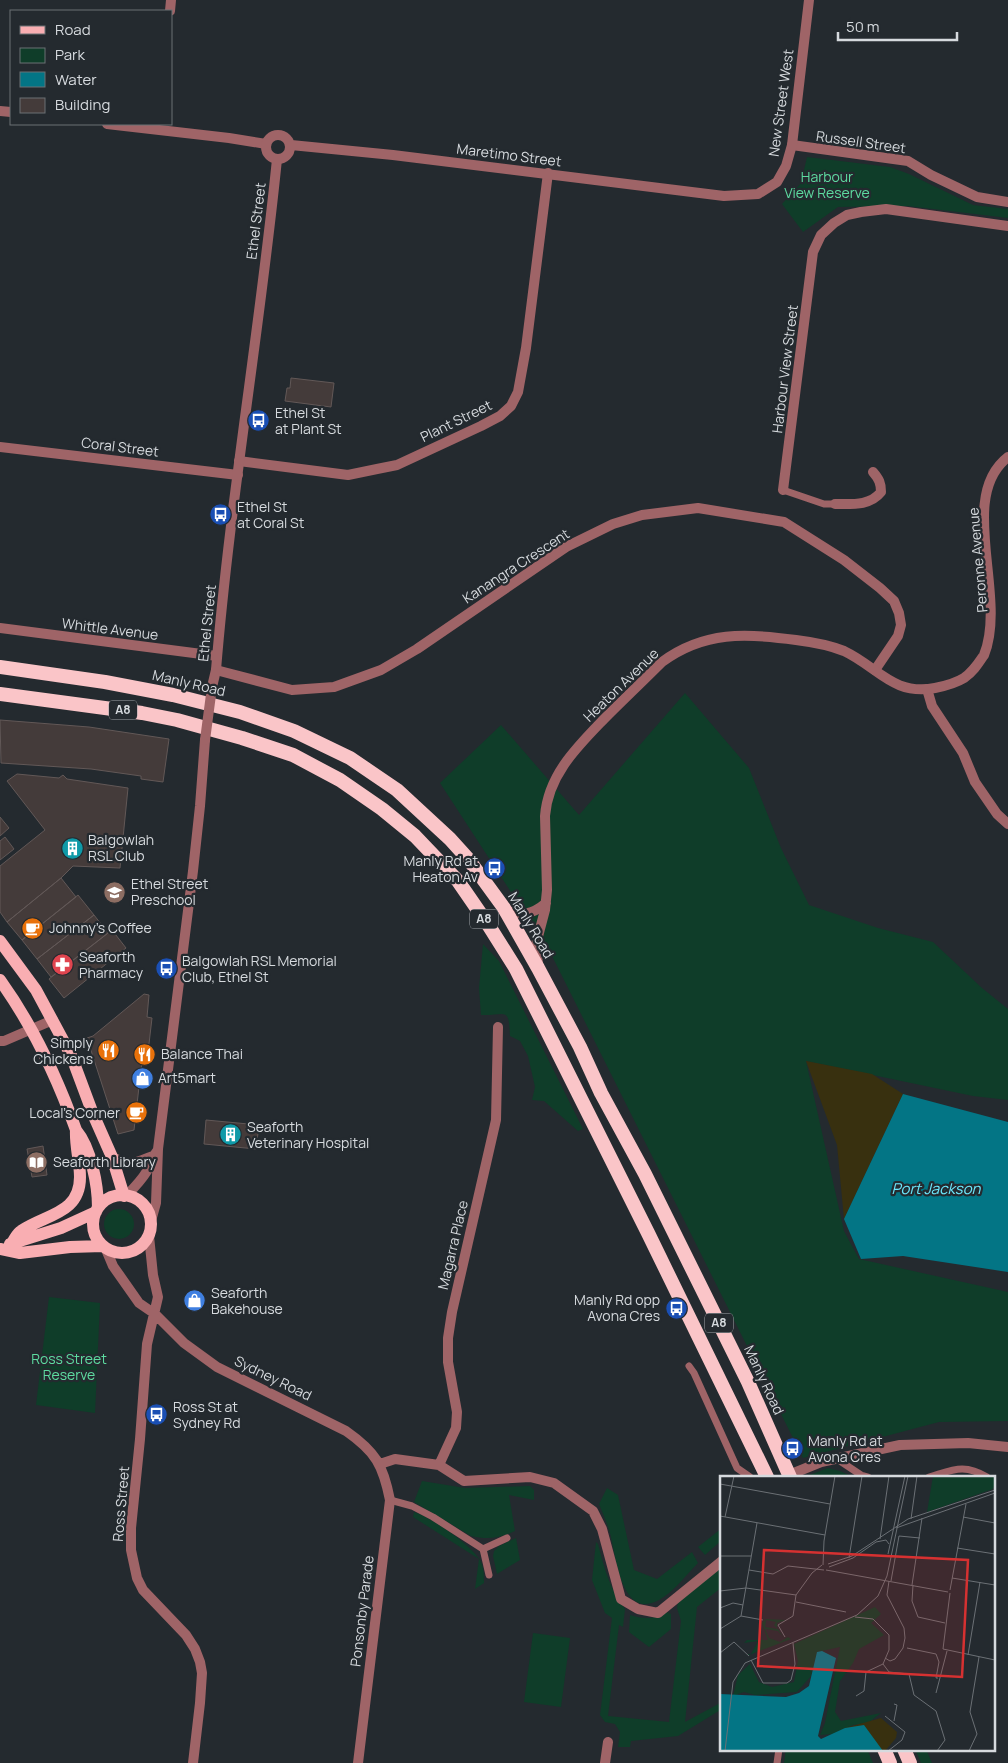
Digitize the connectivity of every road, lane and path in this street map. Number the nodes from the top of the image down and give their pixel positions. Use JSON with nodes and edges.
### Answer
{"nodes":[{"id":1,"x":809,"y":0,"type":"edge"},
{"id":2,"x":123,"y":125,"type":"edge"},
{"id":3,"x":156,"y":127,"type":"edge"},
{"id":4,"x":266,"y":144,"type":"junction"},
{"id":5,"x":291,"y":145,"type":"junction"},
{"id":6,"x":792,"y":145,"type":"junction"},
{"id":7,"x":277,"y":159,"type":"junction"},
{"id":8,"x":548,"y":173,"type":"junction"},
{"id":9,"x":724,"y":196,"type":"joint"},
{"id":10,"x":1008,"y":202,"type":"edge"},
{"id":11,"x":1008,"y":226,"type":"edge"},
{"id":12,"x":0,"y":446,"type":"edge"},
{"id":13,"x":1008,"y":457,"type":"edge"},
{"id":14,"x":239,"y":461,"type":"junction"},
{"id":15,"x":873,"y":472,"type":"dead end"},
{"id":16,"x":238,"y":475,"type":"junction"},
{"id":17,"x":783,"y":490,"type":"joint"},
{"id":18,"x":835,"y":504,"type":"joint"},
{"id":19,"x":0,"y":628,"type":"edge"},
{"id":20,"x":217,"y":656,"type":"junction"},
{"id":21,"x":0,"y":667,"type":"edge"},
{"id":22,"x":216,"y":670,"type":"junction"},
{"id":23,"x":875,"y":670,"type":"junction"},
{"id":24,"x":927,"y":690,"type":"junction"},
{"id":25,"x":0,"y":694,"type":"edge"},
{"id":26,"x":1008,"y":824,"type":"edge"},
{"id":27,"x":546,"y":903,"type":"junction"},
{"id":28,"x":504,"y":908,"type":"junction"},
{"id":29,"x":0,"y":941,"type":"edge"},
{"id":30,"x":538,"y":968,"type":"junction"},
{"id":31,"x":0,"y":980,"type":"edge"},
{"id":32,"x":53,"y":1020,"type":"junction"},
{"id":33,"x":498,"y":1028,"type":"dead end"},
{"id":34,"x":31,"y":1030,"type":"junction"},
{"id":35,"x":0,"y":1041,"type":"edge"},
{"id":36,"x":76,"y":1130,"type":"junction"},
{"id":37,"x":155,"y":1152,"type":"junction"},
{"id":38,"x":112,"y":1157,"type":"junction"},
{"id":39,"x":125,"y":1196,"type":"junction"},
{"id":40,"x":97,"y":1210,"type":"junction"},
{"id":41,"x":151,"y":1221,"type":"junction"},
{"id":42,"x":149,"y":1236,"type":"junction"},
{"id":43,"x":12,"y":1243,"type":"junction"},
{"id":44,"x":104,"y":1247,"type":"junction"},
{"id":45,"x":0,"y":1249,"type":"edge"},
{"id":46,"x":155,"y":1314,"type":"junction"},
{"id":47,"x":689,"y":1366,"type":"dead end"},
{"id":48,"x":1008,"y":1447,"type":"edge"},
{"id":49,"x":837,"y":1459,"type":"junction"},
{"id":50,"x":380,"y":1464,"type":"junction"},
{"id":51,"x":439,"y":1466,"type":"junction"},
{"id":52,"x":749,"y":1476,"type":"edge"},
{"id":53,"x":767,"y":1476,"type":"edge"},
{"id":54,"x":787,"y":1476,"type":"edge"},
{"id":55,"x":865,"y":1476,"type":"edge"},
{"id":56,"x":933,"y":1476,"type":"edge"},
{"id":57,"x":987,"y":1476,"type":"edge"},
{"id":58,"x":390,"y":1500,"type":"junction"},
{"id":59,"x":507,"y":1538,"type":"dead end"},
{"id":60,"x":483,"y":1550,"type":"junction"},
{"id":61,"x":720,"y":1563,"type":"edge"},
{"id":62,"x":489,"y":1575,"type":"dead end"},
{"id":63,"x":608,"y":1742,"type":"dead end"},
{"id":64,"x":778,"y":1750,"type":"edge"},
{"id":65,"x":884,"y":1750,"type":"edge"},
{"id":66,"x":904,"y":1750,"type":"edge"},
{"id":67,"x":193,"y":1763,"type":"edge"},
{"id":68,"x":358,"y":1763,"type":"edge"},
{"id":69,"x":605,"y":1763,"type":"edge"},
{"id":70,"x":777,"y":1763,"type":"edge"},
{"id":71,"x":890,"y":1763,"type":"edge"},
{"id":72,"x":910,"y":1763,"type":"edge"}],
"edges":[{"from":1,"to":6,"type":"street","name":"New Street West"},
{"from":2,"to":3,"type":"street"},
{"from":3,"to":4,"type":"street"},
{"from":4,"to":5,"type":"street"},
{"from":4,"to":7,"type":"street"},
{"from":5,"to":7,"type":"street"},
{"from":5,"to":8,"type":"street","name":"Maretimo Street"},
{"from":6,"to":9,"type":"street","name":"New Street West"},
{"from":6,"to":10,"type":"street","name":"Russell Street"},
{"from":7,"to":14,"type":"street","name":"Ethel Street"},
{"from":8,"to":9,"type":"street","name":"Maretimo Street"},
{"from":8,"to":14,"type":"street","name":"Plant Street"},
{"from":11,"to":17,"type":"street","name":"Harbour View Street"},
{"from":12,"to":16,"type":"street","name":"Coral Street"},
{"from":13,"to":24,"type":"street","name":"Peronne Avenue"},
{"from":14,"to":16,"type":"street","name":"Ethel Street"},
{"from":15,"to":18,"type":"street"},
{"from":16,"to":20,"type":"street","name":"Ethel Street"},
{"from":17,"to":18,"type":"lane"},
{"from":19,"to":20,"type":"street","name":"Whittle Avenue"},
{"from":20,"to":22,"type":"street","name":"Ethel Street"},
{"from":21,"to":28,"type":"highway","name":"Manly Road","number":"A8"},
{"from":22,"to":23,"type":"street","name":"Kanangra Crescent"},
{"from":22,"to":37,"type":"street","name":"Ethel Street","bridge":true},
{"from":23,"to":24,"type":"street","name":"Heaton Avenue"},
{"from":23,"to":27,"type":"street","name":"Heaton Avenue"},
{"from":24,"to":26,"type":"street"},
{"from":25,"to":53,"type":"highway","number":"A8"},
{"from":27,"to":28,"type":"street"},
{"from":27,"to":30,"type":"street","name":"Heaton Avenue"},
{"from":28,"to":30,"type":"highway","name":"Manly Road","number":"A8"},
{"from":29,"to":32,"type":"main road"},
{"from":30,"to":54,"type":"highway","name":"Manly Road","number":"A8"},
{"from":31,"to":34,"type":"main road"},
{"from":32,"to":34,"type":"street"},
{"from":32,"to":38,"type":"main road"},
{"from":33,"to":51,"type":"street","name":"Magarra Place"},
{"from":34,"to":35,"type":"street"},
{"from":34,"to":36,"type":"main road"},
{"from":36,"to":40,"type":"main road"},
{"from":36,"to":43,"type":"main road"},
{"from":37,"to":38,"type":"street"},
{"from":37,"to":39,"type":"street","name":"Ethel Street"},
{"from":37,"to":41,"type":"street","name":"Ethel Street"},
{"from":38,"to":39,"type":"main road"},
{"from":39,"to":40,"type":"main road"},
{"from":39,"to":41,"type":"main road"},
{"from":40,"to":43,"type":"main road"},
{"from":40,"to":44,"type":"main road"},
{"from":41,"to":42,"type":"main road"},
{"from":42,"to":44,"type":"main road"},
{"from":42,"to":46,"type":"street"},
{"from":43,"to":45,"type":"main road"},
{"from":44,"to":45,"type":"main road"},
{"from":44,"to":46,"type":"street","name":"Sydney Road"},
{"from":46,"to":50,"type":"street","name":"Sydney Road"},
{"from":46,"to":67,"type":"street","name":"Ross Street"},
{"from":47,"to":52,"type":"lane"},
{"from":48,"to":49,"type":"street"},
{"from":49,"to":54,"type":"street"},
{"from":49,"to":55,"type":"lane"},
{"from":50,"to":51,"type":"street"},
{"from":50,"to":58,"type":"street","name":"Ponsonby Parade"},
{"from":51,"to":61,"type":"street"},
{"from":56,"to":57,"type":"lane"},
{"from":58,"to":60,"type":"lane"},
{"from":58,"to":68,"type":"street","name":"Ponsonby Parade"},
{"from":59,"to":60,"type":"lane"},
{"from":60,"to":62,"type":"lane"},
{"from":63,"to":69,"type":"street"},
{"from":64,"to":70,"type":"lane"},
{"from":65,"to":71,"type":"highway"},
{"from":66,"to":72,"type":"highway"}]}
